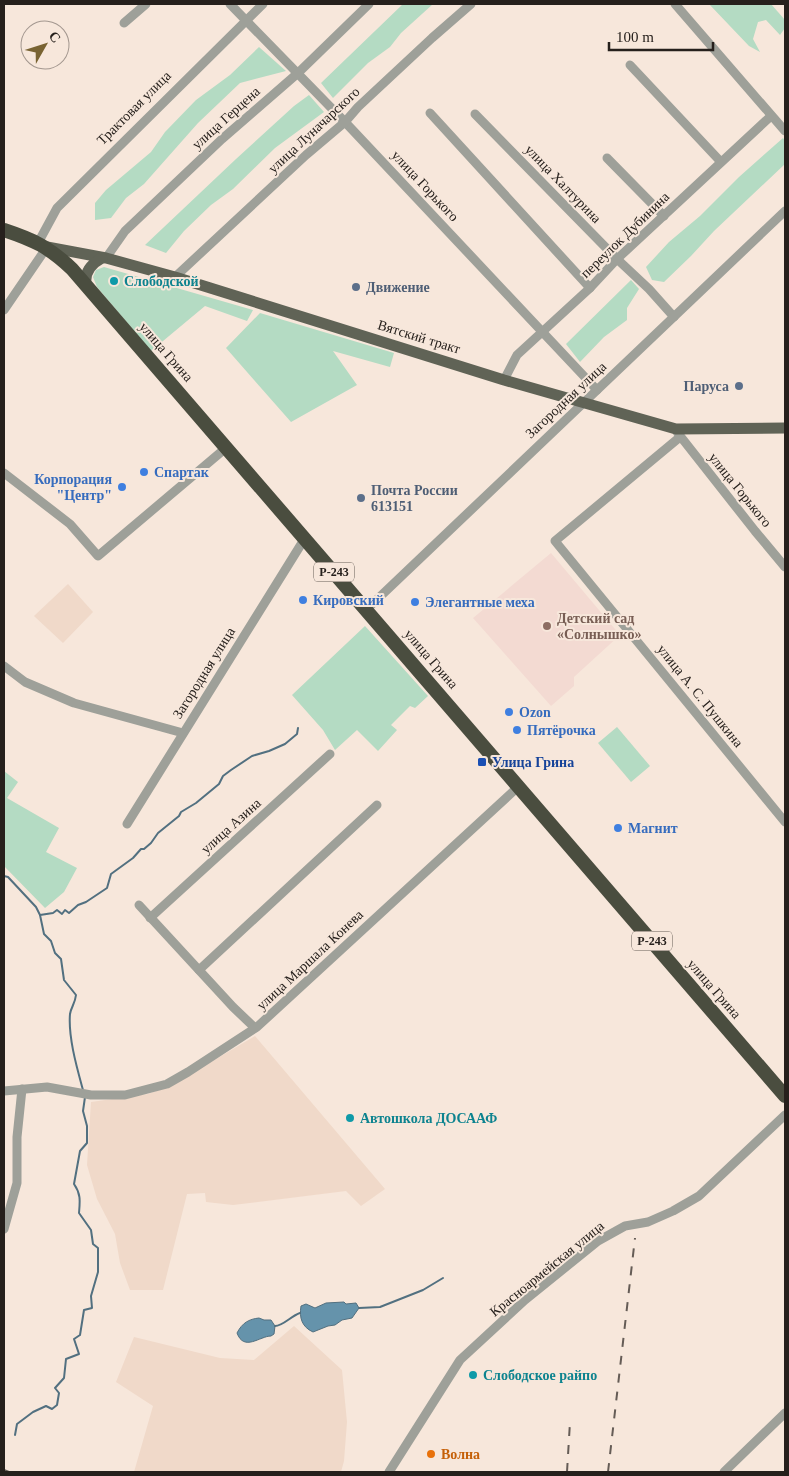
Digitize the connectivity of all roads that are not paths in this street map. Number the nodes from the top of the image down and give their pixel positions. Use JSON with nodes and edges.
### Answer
{"nodes":[{"id":1,"x":146,"y":4,"type":"edge"},
{"id":2,"x":230,"y":4,"type":"edge"},
{"id":3,"x":263,"y":4,"type":"edge"},
{"id":4,"x":369,"y":4,"type":"edge"},
{"id":5,"x":471,"y":4,"type":"edge"},
{"id":6,"x":675,"y":4,"type":"edge"},
{"id":7,"x":246,"y":21,"type":"junction"},
{"id":8,"x":124,"y":22,"type":"dead end"},
{"id":9,"x":630,"y":65,"type":"dead end"},
{"id":10,"x":298,"y":73,"type":"junction"},
{"id":11,"x":430,"y":113,"type":"dead end"},
{"id":12,"x":474,"y":114,"type":"dead end"},
{"id":13,"x":771,"y":116,"type":"junction"},
{"id":14,"x":345,"y":122,"type":"junction"},
{"id":15,"x":785,"y":131,"type":"edge"},
{"id":16,"x":607,"y":158,"type":"dead end"},
{"id":17,"x":722,"y":162,"type":"junction"},
{"id":18,"x":785,"y":211,"type":"edge"},
{"id":19,"x":664,"y":216,"type":"junction"},
{"id":20,"x":4,"y":230,"type":"edge"},
{"id":21,"x":42,"y":245,"type":"junction"},
{"id":22,"x":104,"y":258,"type":"junction"},
{"id":23,"x":617,"y":259,"type":"junction"},
{"id":24,"x":175,"y":277,"type":"junction"},
{"id":25,"x":86,"y":285,"type":"junction"},
{"id":26,"x":590,"y":288,"type":"junction"},
{"id":27,"x":4,"y":310,"type":"edge"},
{"id":28,"x":674,"y":317,"type":"junction"},
{"id":29,"x":542,"y":330,"type":"junction"},
{"id":30,"x":504,"y":380,"type":"junction"},
{"id":31,"x":597,"y":390,"type":"junction"},
{"id":32,"x":583,"y":403,"type":"junction"},
{"id":33,"x":785,"y":428,"type":"edge"},
{"id":34,"x":678,"y":433,"type":"junction"},
{"id":35,"x":227,"y":447,"type":"junction"},
{"id":36,"x":4,"y":473,"type":"edge"},
{"id":37,"x":305,"y":538,"type":"junction"},
{"id":38,"x":785,"y":567,"type":"edge"},
{"id":39,"x":367,"y":609,"type":"junction"},
{"id":40,"x":4,"y":666,"type":"edge"},
{"id":41,"x":183,"y":733,"type":"junction"},
{"id":42,"x":330,"y":754,"type":"dead end"},
{"id":43,"x":519,"y":786,"type":"junction"},
{"id":44,"x":377,"y":805,"type":"dead end"},
{"id":45,"x":785,"y":822,"type":"edge"},
{"id":46,"x":128,"y":824,"type":"dead end"},
{"id":47,"x":138,"y":905,"type":"dead end"},
{"id":48,"x":150,"y":918,"type":"junction"},
{"id":49,"x":199,"y":970,"type":"junction"},
{"id":50,"x":255,"y":1028,"type":"junction"},
{"id":51,"x":22,"y":1089,"type":"junction"},
{"id":52,"x":4,"y":1090,"type":"edge"},
{"id":53,"x":785,"y":1096,"type":"edge"},
{"id":54,"x":785,"y":1115,"type":"edge"},
{"id":55,"x":4,"y":1229,"type":"edge"},
{"id":56,"x":785,"y":1413,"type":"edge"},
{"id":57,"x":390,"y":1472,"type":"edge"},
{"id":58,"x":724,"y":1472,"type":"edge"}],
"edges":[{"from":1,"to":8,"type":"street"},
{"from":2,"to":7,"type":"street","name":"улица Горького"},
{"from":3,"to":7,"type":"street","name":"Трактовая улица"},
{"from":4,"to":10,"type":"street","name":"улица Герцена"},
{"from":5,"to":14,"type":"street","name":"улица Луначарского"},
{"from":6,"to":13,"type":"street"},
{"from":7,"to":10,"type":"street","name":"улица Горького"},
{"from":7,"to":21,"type":"street","name":"Трактовая улица"},
{"from":9,"to":17,"type":"street"},
{"from":10,"to":14,"type":"street","name":"улица Горького"},
{"from":10,"to":22,"type":"street","name":"улица Герцена"},
{"from":11,"to":26,"type":"street"},
{"from":12,"to":23,"type":"street","name":"улица Халтурина"},
{"from":13,"to":15,"type":"street"},
{"from":13,"to":17,"type":"street","name":"переулок Дубинина"},
{"from":14,"to":24,"type":"street","name":"улица Луначарского"},
{"from":14,"to":29,"type":"street","name":"улица Горького"},
{"from":16,"to":19,"type":"street"},
{"from":17,"to":19,"type":"street","name":"переулок Дубинина"},
{"from":18,"to":28,"type":"street","name":"Загородная улица"},
{"from":19,"to":23,"type":"street","name":"переулок Дубинина"},
{"from":20,"to":21,"type":"highway","number":"Р-243"},
{"from":21,"to":22,"type":"main road","name":"Вятский тракт"},
{"from":21,"to":25,"type":"highway","name":"улица Грина","number":"Р-243"},
{"from":21,"to":27,"type":"street","name":"Трактовая улица"},
{"from":22,"to":24,"type":"main road","name":"Вятский тракт"},
{"from":22,"to":25,"type":"main road"},
{"from":23,"to":26,"type":"street","name":"переулок Дубинина"},
{"from":23,"to":28,"type":"street","name":"улица Халтурина"},
{"from":24,"to":30,"type":"main road","name":"Вятский тракт"},
{"from":25,"to":35,"type":"highway","name":"улица Грина","number":"Р-243"},
{"from":26,"to":29,"type":"street","name":"переулок Дубинина"},
{"from":28,"to":31,"type":"street","name":"Загородная улица"},
{"from":29,"to":30,"type":"street","name":"переулок Дубинина"},
{"from":29,"to":31,"type":"street","name":"улица Горького"},
{"from":30,"to":32,"type":"main road","name":"Вятский тракт"},
{"from":31,"to":32,"type":"street","name":"Загородная улица"},
{"from":32,"to":34,"type":"main road","name":"Вятский тракт"},
{"from":32,"to":39,"type":"street","name":"Загородная улица"},
{"from":33,"to":34,"type":"main road","name":"Вятский тракт"},
{"from":34,"to":38,"type":"street","name":"улица Горького"},
{"from":34,"to":45,"type":"street","name":"улица А. С. Пушкина"},
{"from":35,"to":36,"type":"street"},
{"from":35,"to":37,"type":"highway","name":"улица Грина","number":"Р-243"},
{"from":37,"to":39,"type":"highway","name":"улица Грина","number":"Р-243"},
{"from":37,"to":41,"type":"street","name":"Загородная улица"},
{"from":39,"to":43,"type":"highway","name":"улица Грина","number":"Р-243"},
{"from":40,"to":41,"type":"street"},
{"from":41,"to":46,"type":"street","name":"Загородная улица"},
{"from":42,"to":48,"type":"street","name":"улица Азина"},
{"from":43,"to":50,"type":"street","name":"улица Маршала Конева"},
{"from":43,"to":53,"type":"highway","name":"улица Грина","number":"Р-243"},
{"from":44,"to":49,"type":"street"},
{"from":47,"to":48,"type":"street"},
{"from":48,"to":49,"type":"street"},
{"from":49,"to":50,"type":"street"},
{"from":50,"to":51,"type":"street","name":"улица Маршала Конева"},
{"from":51,"to":52,"type":"street","name":"улица Маршала Конева"},
{"from":51,"to":55,"type":"street"},
{"from":54,"to":57,"type":"street","name":"Красноармейская улица"},
{"from":56,"to":58,"type":"street"}]}
